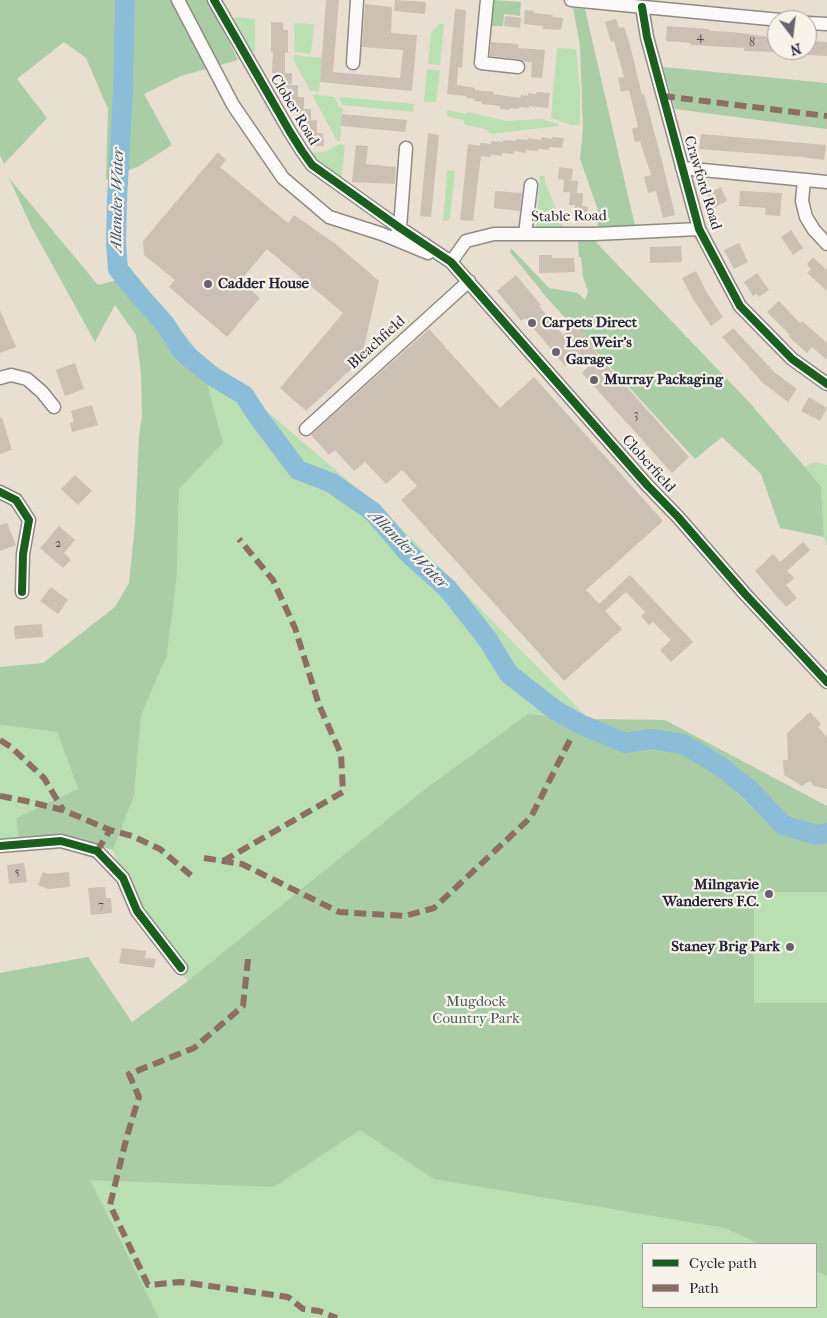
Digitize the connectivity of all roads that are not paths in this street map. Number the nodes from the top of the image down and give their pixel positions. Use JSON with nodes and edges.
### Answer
{"nodes":[{"id":1,"x":178,"y":0,"type":"edge"},
{"id":2,"x":214,"y":0,"type":"edge"},
{"id":3,"x":356,"y":0,"type":"edge"},
{"id":4,"x":487,"y":0,"type":"edge"},
{"id":5,"x":571,"y":0,"type":"edge"},
{"id":6,"x":642,"y":7,"type":"junction"},
{"id":7,"x":767,"y":19,"type":"edge"},
{"id":8,"x":353,"y":63,"type":"dead end"},
{"id":9,"x":518,"y":67,"type":"dead end"},
{"id":10,"x":406,"y":148,"type":"dead end"},
{"id":11,"x":682,"y":168,"type":"junction"},
{"id":12,"x":804,"y":180,"type":"junction"},
{"id":13,"x":827,"y":182,"type":"edge"},
{"id":14,"x":531,"y":185,"type":"dead end"},
{"id":15,"x":699,"y":229,"type":"junction"},
{"id":16,"x":397,"y":233,"type":"junction"},
{"id":17,"x":525,"y":234,"type":"junction"},
{"id":18,"x":827,"y":244,"type":"edge"},
{"id":19,"x":451,"y":262,"type":"junction"},
{"id":20,"x":469,"y":281,"type":"junction"},
{"id":21,"x":0,"y":378,"type":"edge"},
{"id":22,"x":827,"y":384,"type":"edge"},
{"id":23,"x":54,"y":407,"type":"dead end"},
{"id":24,"x":306,"y":429,"type":"dead end"},
{"id":25,"x":0,"y":492,"type":"edge"},
{"id":26,"x":22,"y":592,"type":"dead end"},
{"id":27,"x":827,"y":682,"type":"edge"},
{"id":28,"x":0,"y":846,"type":"edge"},
{"id":29,"x":181,"y":968,"type":"dead end"}],
"edges":[{"from":1,"to":16,"type":"street","name":"Clober Road"},
{"from":2,"to":16,"type":"street","name":"Clober Road"},
{"from":3,"to":8,"type":"street"},
{"from":4,"to":9,"type":"street"},
{"from":5,"to":6,"type":"street"},
{"from":6,"to":7,"type":"street"},
{"from":6,"to":11,"type":"street","name":"Crawford Road"},
{"from":10,"to":16,"type":"street"},
{"from":11,"to":12,"type":"street"},
{"from":11,"to":15,"type":"street","name":"Crawford Road"},
{"from":12,"to":13,"type":"street"},
{"from":12,"to":18,"type":"street"},
{"from":14,"to":17,"type":"street"},
{"from":15,"to":17,"type":"street","name":"Stable Road"},
{"from":15,"to":22,"type":"street","name":"Crawford Road"},
{"from":16,"to":19,"type":"street","name":"Clober Road"},
{"from":17,"to":19,"type":"street","name":"Stable Road"},
{"from":19,"to":20,"type":"street","name":"Cloberfield"},
{"from":20,"to":24,"type":"street","name":"Bleachfield"},
{"from":20,"to":27,"type":"street","name":"Cloberfield"},
{"from":21,"to":23,"type":"street"},
{"from":25,"to":26,"type":"street"},
{"from":28,"to":29,"type":"street"}]}
